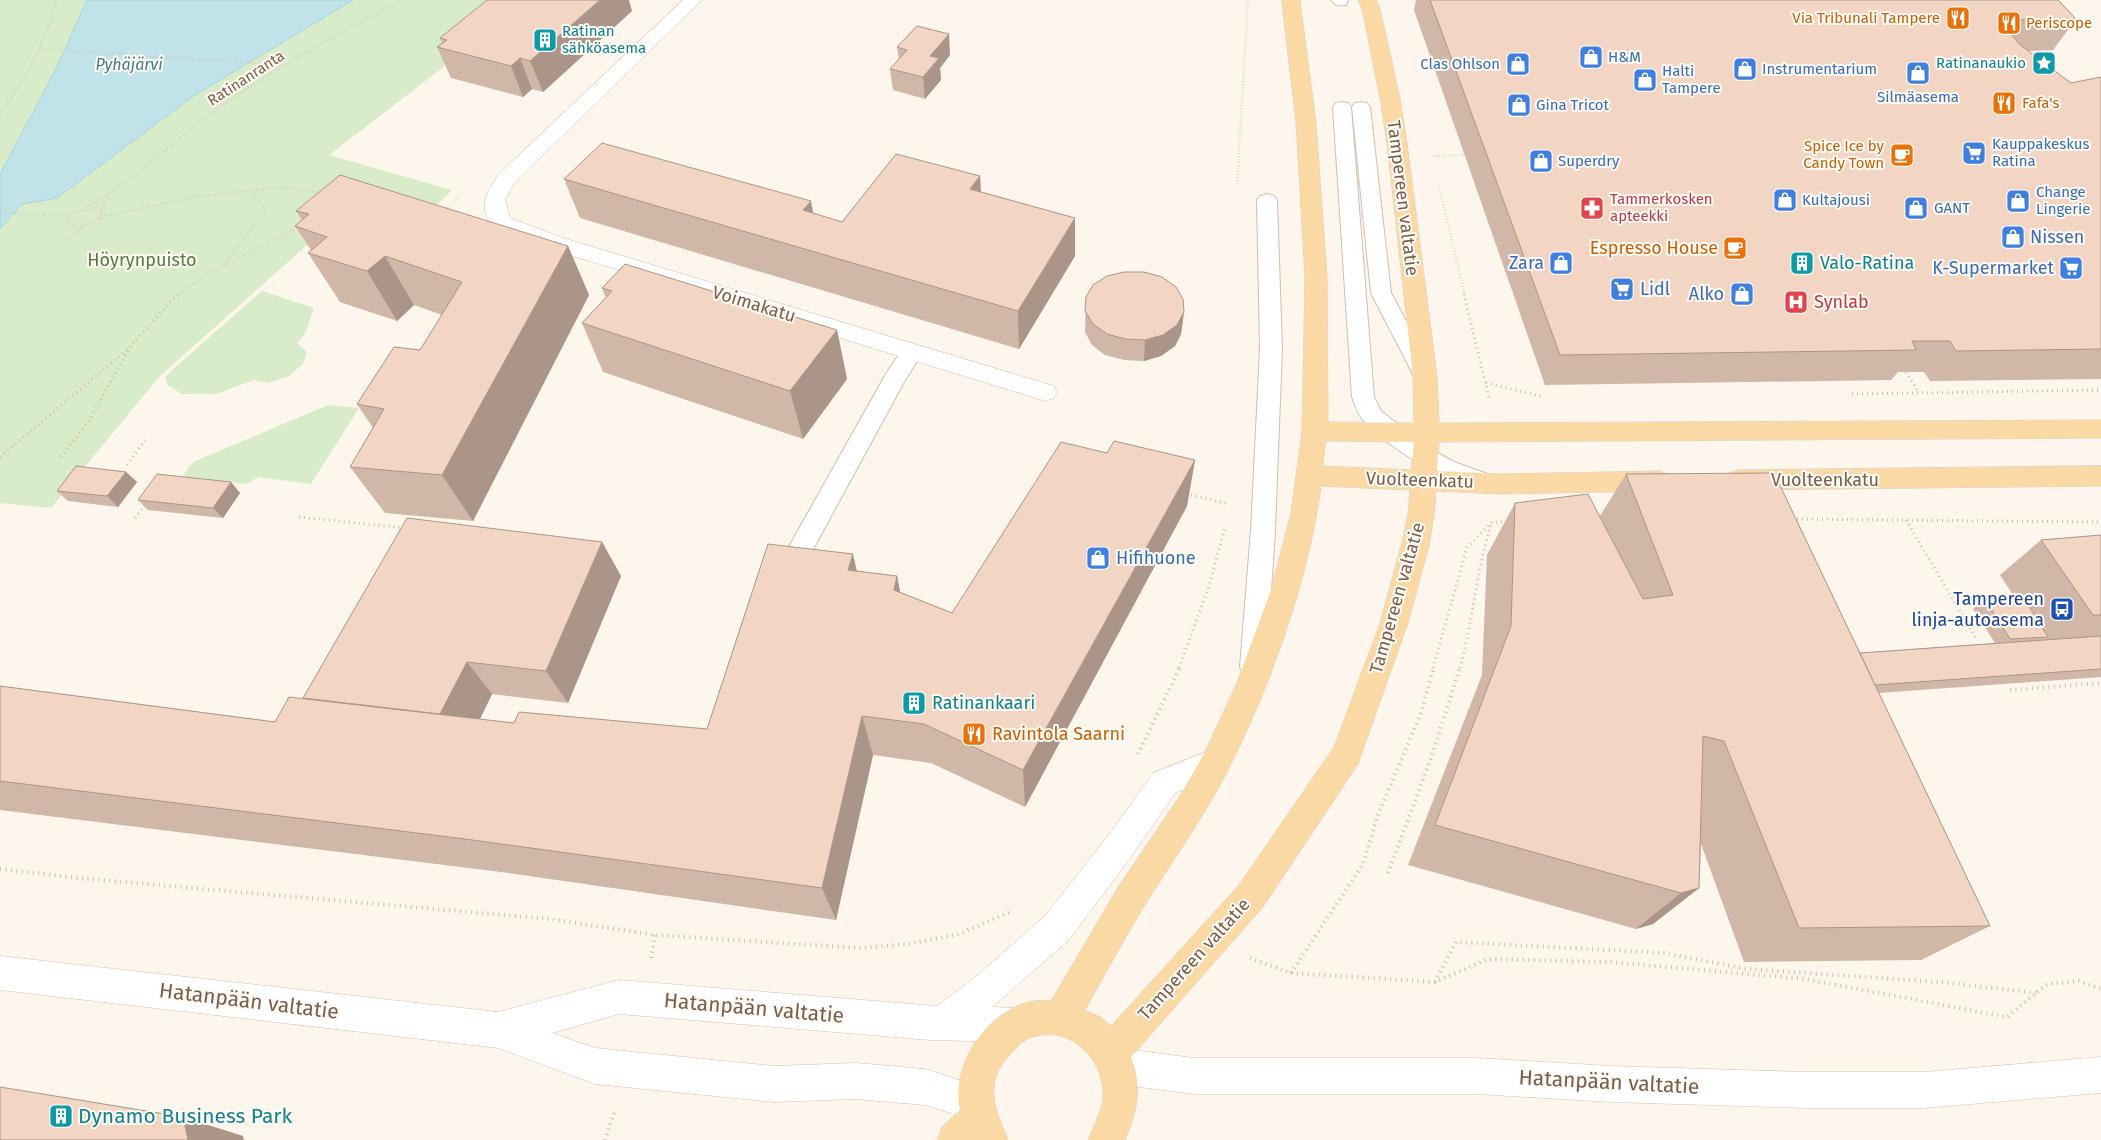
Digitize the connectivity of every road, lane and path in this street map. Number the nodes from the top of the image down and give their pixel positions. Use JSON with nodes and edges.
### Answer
{"nodes":[{"id":1,"x":56,"y":0,"type":"edge"},
{"id":2,"x":402,"y":0,"type":"edge"},
{"id":3,"x":693,"y":0,"type":"edge"},
{"id":4,"x":1290,"y":0,"type":"edge"},
{"id":5,"x":1367,"y":0,"type":"edge"},
{"id":6,"x":40,"y":49,"type":"junction"},
{"id":7,"x":284,"y":65,"type":"junction"},
{"id":8,"x":0,"y":114,"type":"edge"},
{"id":9,"x":1465,"y":155,"type":"dead end"},
{"id":10,"x":1432,"y":156,"type":"dead end"},
{"id":11,"x":1439,"y":184,"type":"dead end"},
{"id":12,"x":251,"y":191,"type":"junction"},
{"id":13,"x":113,"y":192,"type":"junction"},
{"id":14,"x":330,"y":195,"type":"edge"},
{"id":15,"x":1267,"y":200,"type":"dead end"},
{"id":16,"x":87,"y":207,"type":"junction"},
{"id":17,"x":101,"y":210,"type":"junction"},
{"id":18,"x":0,"y":213,"type":"edge"},
{"id":19,"x":72,"y":214,"type":"junction"},
{"id":20,"x":114,"y":214,"type":"junction"},
{"id":21,"x":58,"y":216,"type":"junction"},
{"id":22,"x":99,"y":219,"type":"junction"},
{"id":23,"x":68,"y":220,"type":"junction"},
{"id":24,"x":302,"y":224,"type":"edge"},
{"id":25,"x":86,"y":225,"type":"junction"},
{"id":26,"x":72,"y":226,"type":"junction"},
{"id":27,"x":222,"y":266,"type":"junction"},
{"id":28,"x":130,"y":347,"type":"junction"},
{"id":29,"x":912,"y":352,"type":"junction"},
{"id":30,"x":1906,"y":372,"type":"edge"},
{"id":31,"x":1425,"y":376,"type":"junction"},
{"id":32,"x":1486,"y":383,"type":"junction"},
{"id":33,"x":2101,"y":390,"type":"edge"},
{"id":34,"x":1044,"y":392,"type":"dead end"},
{"id":35,"x":1919,"y":393,"type":"junction"},
{"id":36,"x":1851,"y":394,"type":"dead end"},
{"id":37,"x":1542,"y":396,"type":"dead end"},
{"id":38,"x":2101,"y":429,"type":"edge"},
{"id":39,"x":1315,"y":431,"type":"junction"},
{"id":40,"x":1391,"y":433,"type":"junction"},
{"id":41,"x":1498,"y":434,"type":"junction"},
{"id":42,"x":145,"y":440,"type":"dead end"},
{"id":43,"x":0,"y":457,"type":"edge"},
{"id":44,"x":62,"y":457,"type":"dead end"},
{"id":45,"x":1425,"y":457,"type":"junction"},
{"id":46,"x":127,"y":465,"type":"dead end"},
{"id":47,"x":1308,"y":476,"type":"junction"},
{"id":48,"x":2101,"y":476,"type":"edge"},
{"id":49,"x":1679,"y":480,"type":"edge"},
{"id":50,"x":1718,"y":480,"type":"edge"},
{"id":51,"x":1182,"y":494,"type":"edge"},
{"id":52,"x":146,"y":503,"type":"edge"},
{"id":53,"x":1228,"y":514,"type":"dead end"},
{"id":54,"x":299,"y":517,"type":"dead end"},
{"id":55,"x":135,"y":518,"type":"dead end"},
{"id":56,"x":1789,"y":519,"type":"edge"},
{"id":57,"x":1906,"y":520,"type":"junction"},
{"id":58,"x":1492,"y":522,"type":"junction"},
{"id":59,"x":1512,"y":522,"type":"edge"},
{"id":60,"x":2101,"y":522,"type":"edge"},
{"id":61,"x":1226,"y":523,"type":"dead end"},
{"id":62,"x":413,"y":528,"type":"edge"},
{"id":63,"x":795,"y":559,"type":"edge"},
{"id":64,"x":1975,"y":637,"type":"dead end"},
{"id":65,"x":2101,"y":683,"type":"edge"},
{"id":66,"x":1251,"y":685,"type":"junction"},
{"id":67,"x":2010,"y":690,"type":"dead end"},
{"id":68,"x":1137,"y":756,"type":"dead end"},
{"id":69,"x":1216,"y":762,"type":"junction"},
{"id":70,"x":0,"y":869,"type":"edge"},
{"id":71,"x":1388,"y":873,"type":"dead end"},
{"id":72,"x":1012,"y":912,"type":"dead end"},
{"id":73,"x":0,"y":973,"type":"edge"},
{"id":74,"x":1435,"y":982,"type":"junction"},
{"id":75,"x":2101,"y":989,"type":"edge"},
{"id":76,"x":2037,"y":993,"type":"junction"},
{"id":77,"x":1061,"y":1017,"type":"junction"},
{"id":78,"x":944,"y":1022,"type":"junction"},
{"id":79,"x":1015,"y":1025,"type":"junction"},
{"id":80,"x":498,"y":1030,"type":"junction"},
{"id":81,"x":1113,"y":1060,"type":"junction"},
{"id":82,"x":2101,"y":1075,"type":"edge"},
{"id":83,"x":975,"y":1125,"type":"edge"},
{"id":84,"x":1106,"y":1140,"type":"edge"}],
"edges":[{"from":1,"to":6,"type":"path"},
{"from":2,"to":7,"type":"path","name":"Ratinanranta"},
{"from":3,"to":29,"type":"main road","name":"Voimakatu"},
{"from":4,"to":39,"type":"main road"},
{"from":5,"to":31,"type":"main road","name":"Tampereen valtatie"},
{"from":6,"to":7,"type":"path"},
{"from":6,"to":8,"type":"path"},
{"from":7,"to":13,"type":"path","name":"Ratinanranta"},
{"from":9,"to":10,"type":"path"},
{"from":11,"to":32,"type":"path"},
{"from":12,"to":14,"type":"path"},
{"from":12,"to":20,"type":"path"},
{"from":12,"to":27,"type":"path"},
{"from":13,"to":16,"type":"path","name":"Ratinanranta"},
{"from":13,"to":17,"type":"path","name":"Ratinanranta"},
{"from":15,"to":66,"type":"lane"},
{"from":16,"to":17,"type":"path"},
{"from":16,"to":19,"type":"path","name":"Ratinanranta"},
{"from":17,"to":20,"type":"path"},
{"from":17,"to":22,"type":"path","name":"Ratinanranta"},
{"from":18,"to":21,"type":"path"},
{"from":19,"to":21,"type":"path"},
{"from":19,"to":23,"type":"path"},
{"from":20,"to":22,"type":"path"},
{"from":21,"to":23,"type":"path"},
{"from":22,"to":25,"type":"path"},
{"from":23,"to":26,"type":"path"},
{"from":24,"to":27,"type":"path"},
{"from":25,"to":26,"type":"path"},
{"from":25,"to":26,"type":"path"},
{"from":27,"to":28,"type":"path"},
{"from":28,"to":43,"type":"path"},
{"from":28,"to":44,"type":"path"},
{"from":29,"to":34,"type":"main road","name":"Voimakatu"},
{"from":29,"to":63,"type":"lane"},
{"from":30,"to":35,"type":"path"},
{"from":31,"to":40,"type":"lane"},
{"from":31,"to":45,"type":"main road","name":"Tampereen valtatie"},
{"from":32,"to":37,"type":"path"},
{"from":32,"to":41,"type":"path"},
{"from":33,"to":35,"type":"path"},
{"from":35,"to":36,"type":"path"},
{"from":38,"to":41,"type":"main road","name":"Vuolteenkatu"},
{"from":39,"to":40,"type":"main road","name":"Vuolteenkatu"},
{"from":39,"to":47,"type":"main road"},
{"from":40,"to":45,"type":"main road","name":"Vuolteenkatu"},
{"from":41,"to":45,"type":"main road","name":"Vuolteenkatu"},
{"from":42,"to":46,"type":"path"},
{"from":45,"to":47,"type":"main road","name":"Vuolteenkatu"},
{"from":45,"to":49,"type":"main road","name":"Vuolteenkatu"},
{"from":45,"to":81,"type":"main road","name":"Tampereen valtatie"},
{"from":47,"to":66,"type":"main road"},
{"from":48,"to":50,"type":"main road","name":"Vuolteenkatu"},
{"from":51,"to":53,"type":"path"},
{"from":52,"to":55,"type":"path"},
{"from":54,"to":62,"type":"path"},
{"from":56,"to":57,"type":"path"},
{"from":57,"to":60,"type":"path"},
{"from":57,"to":64,"type":"path"},
{"from":58,"to":59,"type":"path"},
{"from":58,"to":71,"type":"path"},
{"from":58,"to":74,"type":"path"},
{"from":61,"to":68,"type":"path"},
{"from":65,"to":67,"type":"path"},
{"from":66,"to":69,"type":"main road"},
{"from":69,"to":77,"type":"main road"},
{"from":69,"to":78,"type":"main road"},
{"from":70,"to":72,"type":"path"},
{"from":73,"to":80,"type":"main road","name":"Hatanpään valtatie"},
{"from":74,"to":76,"type":"path"},
{"from":74,"to":76,"type":"path"},
{"from":75,"to":76,"type":"path"},
{"from":77,"to":79,"type":"main road"},
{"from":77,"to":81,"type":"main road"},
{"from":78,"to":79,"type":"main road","name":"Hatanpään valtatie"},
{"from":78,"to":80,"type":"main road","name":"Hatanpään valtatie"},
{"from":79,"to":83,"type":"main road"},
{"from":80,"to":83,"type":"main road","name":"Hatanpään valtatie"},
{"from":81,"to":82,"type":"main road","name":"Hatanpään valtatie"},
{"from":81,"to":84,"type":"main road"}]}
